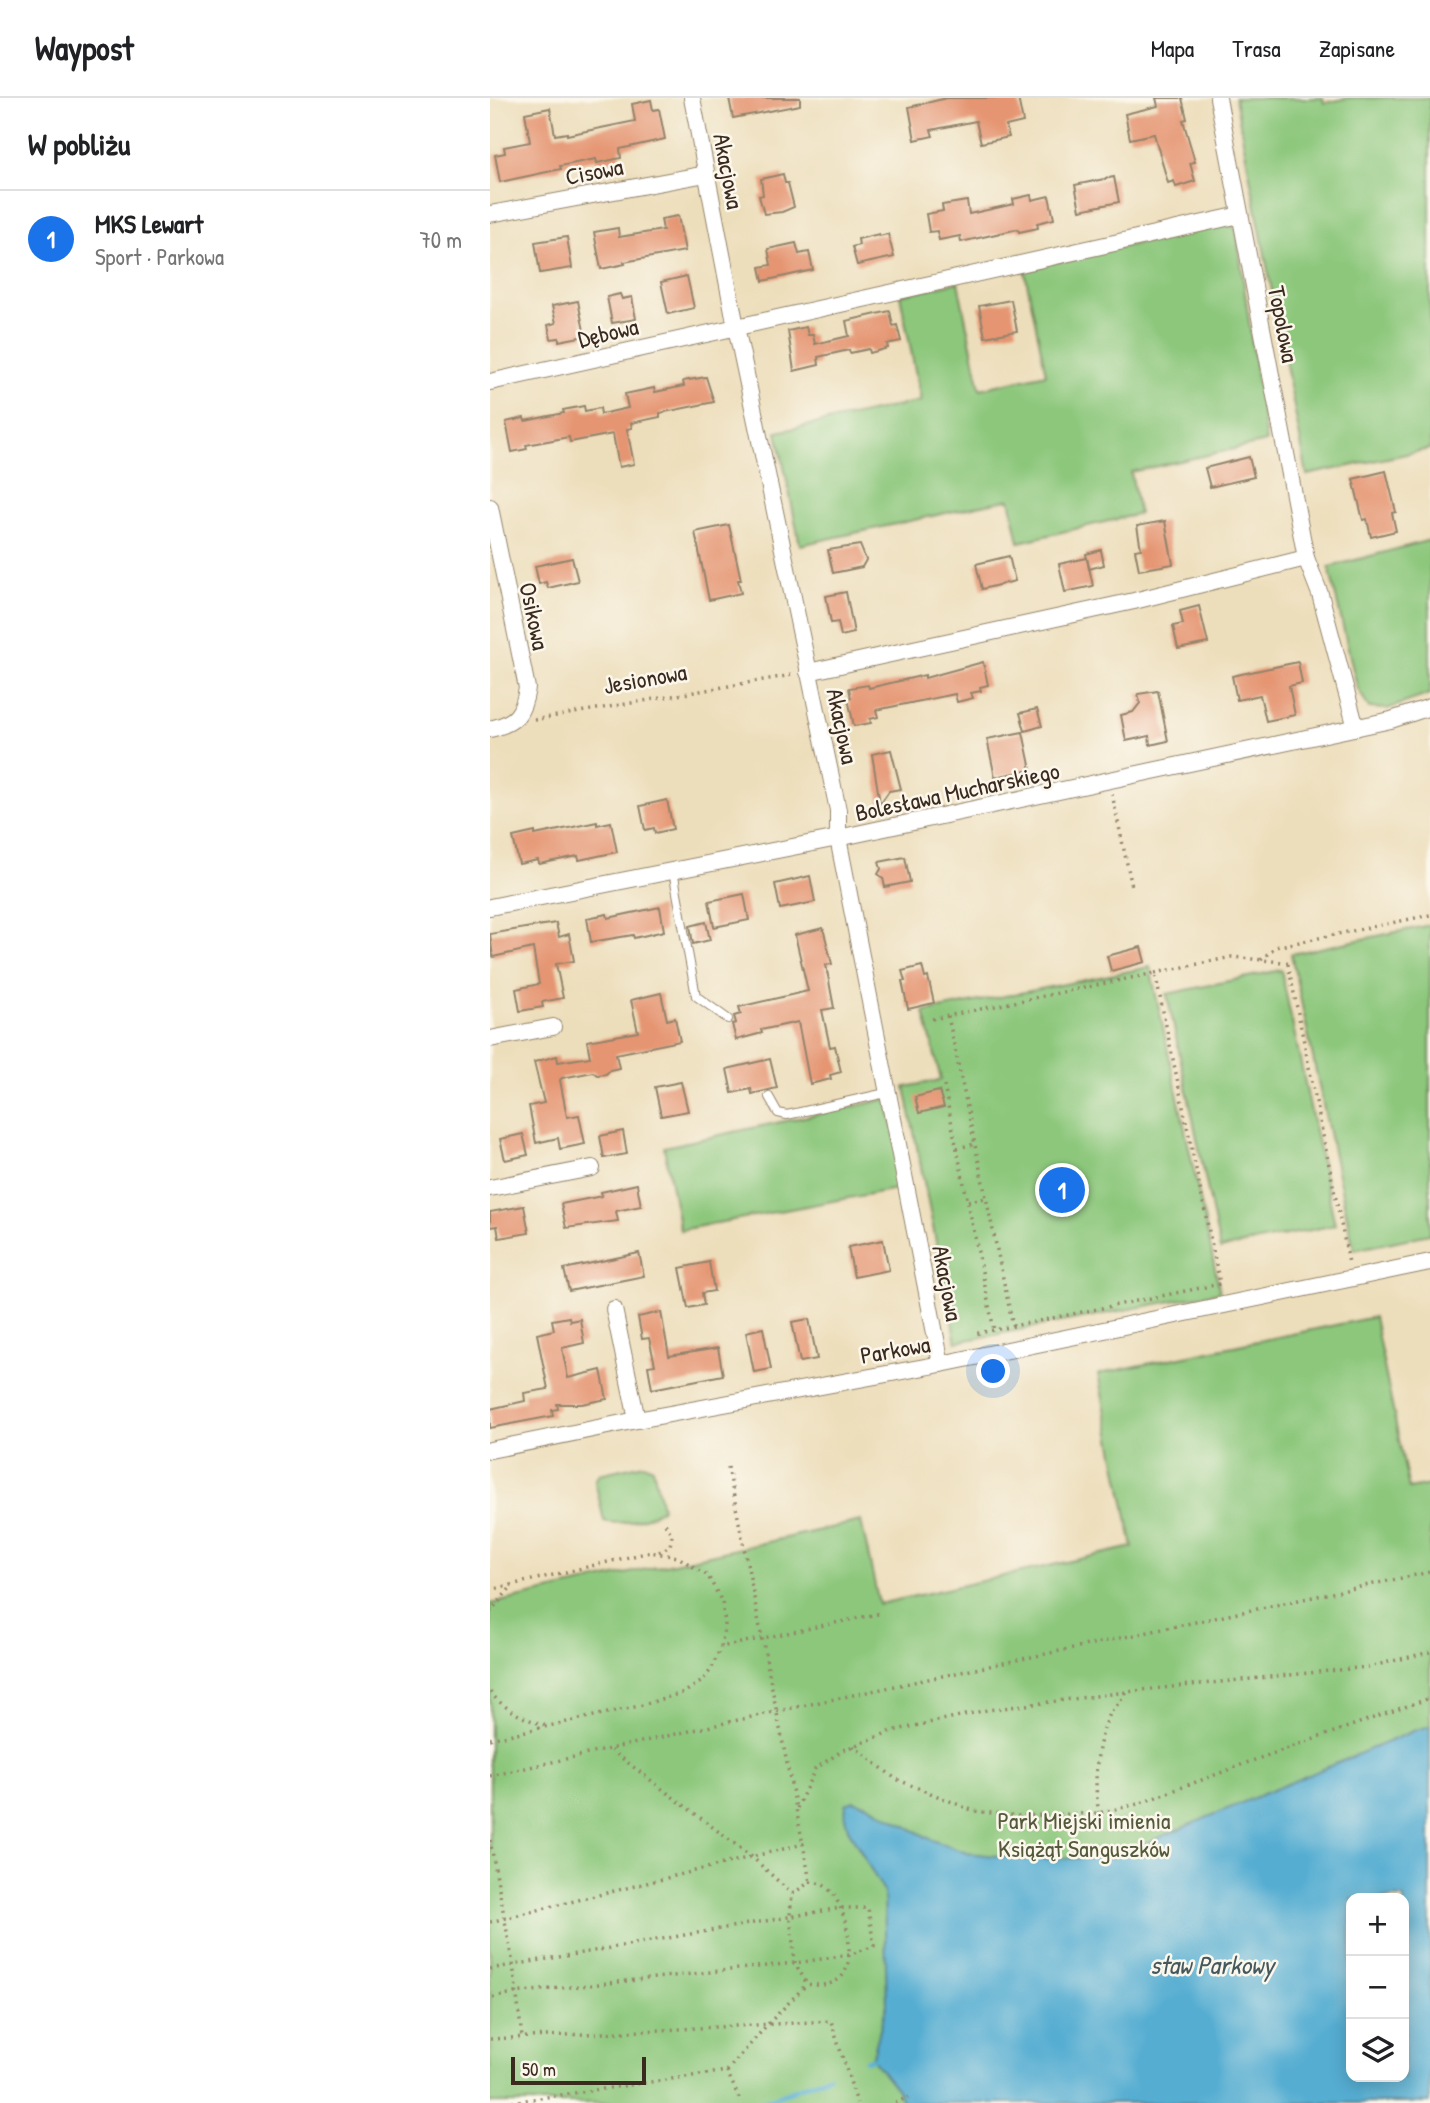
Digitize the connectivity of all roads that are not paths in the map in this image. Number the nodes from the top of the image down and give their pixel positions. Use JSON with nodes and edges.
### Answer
{"nodes":[{"id":1,"x":692,"y":98,"type":"edge"},
{"id":2,"x":1218,"y":98,"type":"edge"},
{"id":3,"x":706,"y":174,"type":"junction"},
{"id":4,"x":490,"y":214,"type":"edge"},
{"id":5,"x":1240,"y":215,"type":"junction"},
{"id":6,"x":736,"y":327,"type":"junction"},
{"id":7,"x":490,"y":382,"type":"edge"},
{"id":8,"x":490,"y":507,"type":"edge"},
{"id":9,"x":1306,"y":558,"type":"junction"},
{"id":10,"x":808,"y":672,"type":"junction"},
{"id":11,"x":1430,"y":707,"type":"edge"},
{"id":12,"x":497,"y":727,"type":"edge"},
{"id":13,"x":1356,"y":728,"type":"junction"},
{"id":14,"x":838,"y":838,"type":"junction"},
{"id":15,"x":673,"y":871,"type":"junction"},
{"id":16,"x":490,"y":907,"type":"edge"},
{"id":17,"x":728,"y":1019,"type":"dead end"},
{"id":18,"x":553,"y":1027,"type":"dead end"},
{"id":19,"x":490,"y":1039,"type":"edge"},
{"id":20,"x":886,"y":1093,"type":"junction"},
{"id":21,"x":769,"y":1097,"type":"dead end"},
{"id":22,"x":592,"y":1168,"type":"dead end"},
{"id":23,"x":490,"y":1188,"type":"edge"},
{"id":24,"x":1430,"y":1262,"type":"edge"},
{"id":25,"x":614,"y":1309,"type":"dead end"},
{"id":26,"x":941,"y":1364,"type":"junction"},
{"id":27,"x":637,"y":1420,"type":"junction"},
{"id":28,"x":490,"y":1450,"type":"edge"}],
"edges":[{"from":1,"to":3,"type":"street","name":"Akacjowa"},
{"from":2,"to":5,"type":"street","name":"Topolowa"},
{"from":3,"to":4,"type":"street","name":"Cisowa"},
{"from":3,"to":6,"type":"street","name":"Akacjowa"},
{"from":5,"to":6,"type":"street","name":"Dębowa"},
{"from":5,"to":9,"type":"street","name":"Topolowa"},
{"from":6,"to":7,"type":"street","name":"Dębowa"},
{"from":6,"to":10,"type":"street","name":"Akacjowa"},
{"from":8,"to":12,"type":"street","name":"Osikowa"},
{"from":9,"to":10,"type":"street"},
{"from":9,"to":13,"type":"street","name":"Topolowa"},
{"from":10,"to":14,"type":"street","name":"Akacjowa"},
{"from":11,"to":13,"type":"street","name":"Bolesława Mucharskiego"},
{"from":13,"to":14,"type":"street","name":"Bolesława Mucharskiego"},
{"from":14,"to":15,"type":"street","name":"Bolesława Mucharskiego"},
{"from":14,"to":20,"type":"street","name":"Akacjowa"},
{"from":15,"to":16,"type":"street","name":"Bolesława Mucharskiego"},
{"from":15,"to":17,"type":"lane"},
{"from":18,"to":19,"type":"street"},
{"from":20,"to":21,"type":"lane"},
{"from":20,"to":26,"type":"street","name":"Akacjowa"},
{"from":22,"to":23,"type":"street"},
{"from":24,"to":26,"type":"street","name":"Parkowa"},
{"from":25,"to":27,"type":"street"},
{"from":26,"to":27,"type":"street","name":"Parkowa"},
{"from":27,"to":28,"type":"street","name":"Parkowa"}]}
